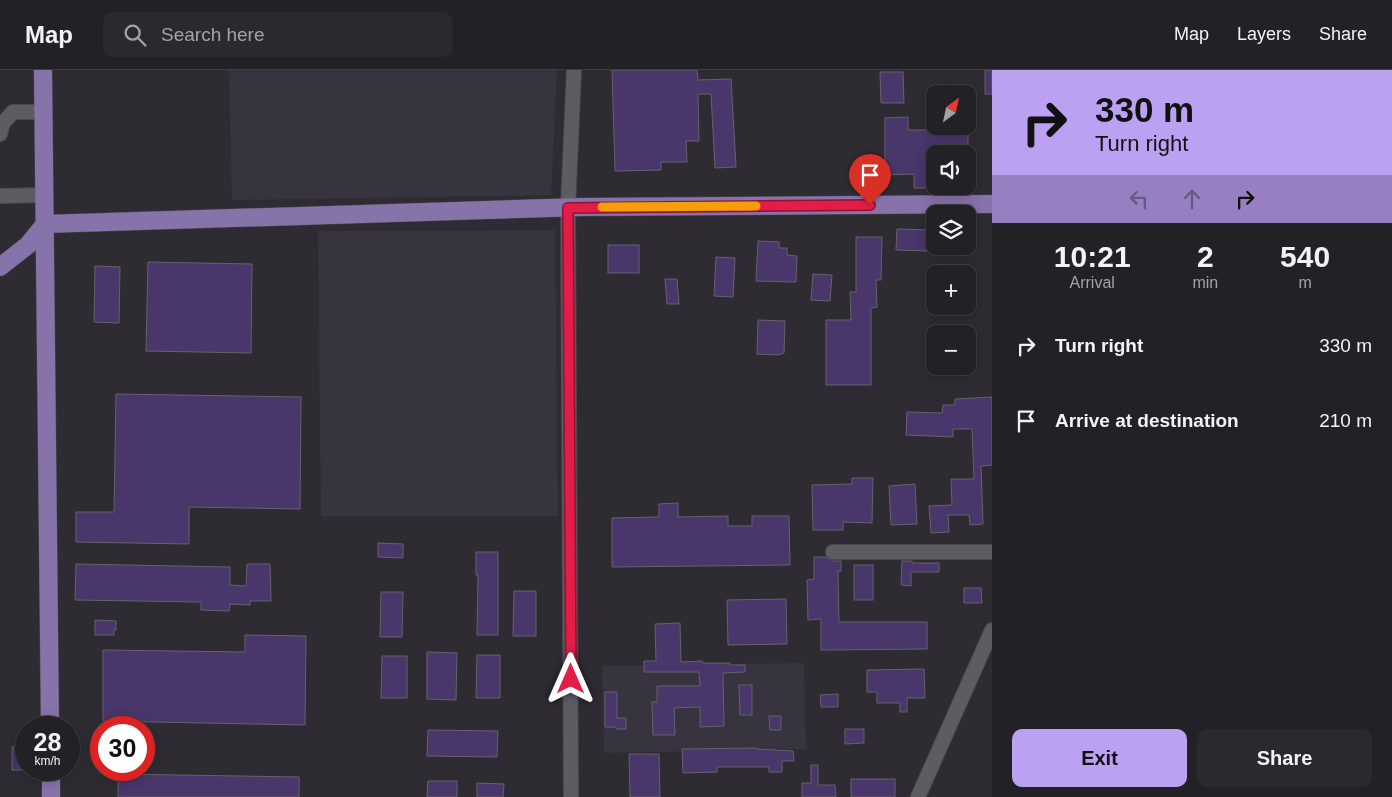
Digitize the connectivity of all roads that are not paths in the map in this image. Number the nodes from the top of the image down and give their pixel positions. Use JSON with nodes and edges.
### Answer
{"nodes":[{"id":1,"x":43,"y":70,"type":"edge"},
{"id":2,"x":574,"y":70,"type":"edge"},
{"id":3,"x":43,"y":112,"type":"junction"},
{"id":4,"x":0,"y":134,"type":"edge"},
{"id":5,"x":45,"y":195,"type":"junction"},
{"id":6,"x":0,"y":196,"type":"edge"},
{"id":7,"x":992,"y":204,"type":"edge"},
{"id":8,"x":568,"y":208,"type":"junction"},
{"id":9,"x":45,"y":224,"type":"junction"},
{"id":10,"x":0,"y":267,"type":"edge"},
{"id":11,"x":833,"y":552,"type":"dead end"},
{"id":12,"x":992,"y":552,"type":"edge"},
{"id":13,"x":992,"y":630,"type":"edge"},
{"id":14,"x":50,"y":716,"type":"edge"},
{"id":15,"x":51,"y":781,"type":"edge"},
{"id":16,"x":51,"y":797,"type":"edge"},
{"id":17,"x":572,"y":797,"type":"edge"},
{"id":18,"x":918,"y":797,"type":"edge"}],
"edges":[{"from":1,"to":3,"type":"main road"},
{"from":2,"to":8,"type":"street"},
{"from":3,"to":4,"type":"street"},
{"from":3,"to":5,"type":"main road"},
{"from":5,"to":6,"type":"street"},
{"from":5,"to":9,"type":"main road"},
{"from":7,"to":8,"type":"main road"},
{"from":8,"to":9,"type":"main road"},
{"from":8,"to":17,"type":"street"},
{"from":9,"to":10,"type":"main road"},
{"from":9,"to":14,"type":"main road"},
{"from":11,"to":12,"type":"street"},
{"from":13,"to":18,"type":"street"},
{"from":15,"to":16,"type":"main road"}]}
